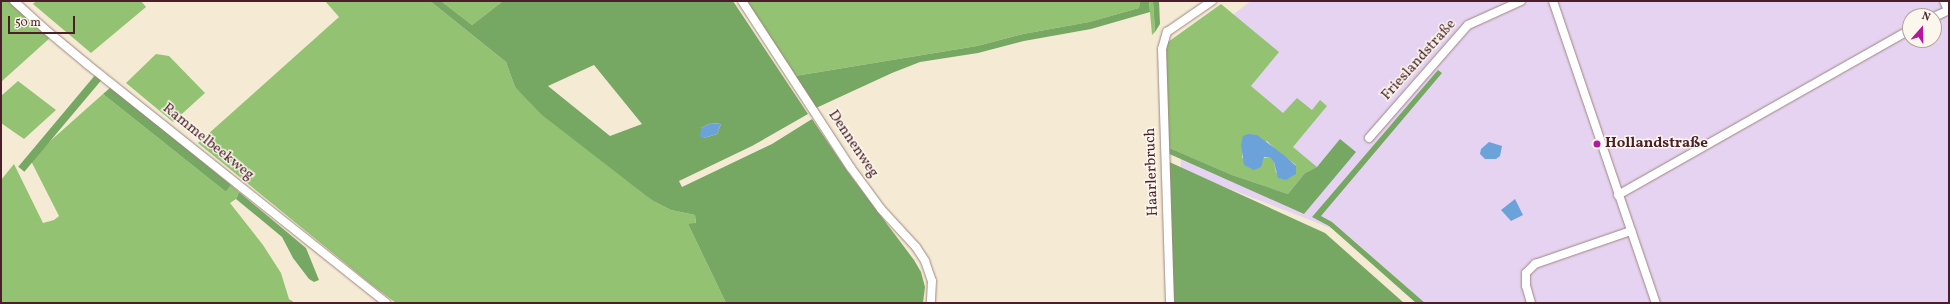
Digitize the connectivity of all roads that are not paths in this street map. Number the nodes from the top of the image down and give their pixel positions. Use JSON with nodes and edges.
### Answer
{"nodes":[{"id":1,"x":14,"y":1,"type":"edge"},
{"id":2,"x":742,"y":1,"type":"edge"},
{"id":3,"x":1212,"y":1,"type":"edge"},
{"id":4,"x":1521,"y":1,"type":"edge"},
{"id":5,"x":1553,"y":1,"type":"edge"},
{"id":6,"x":1944,"y":1,"type":"edge"},
{"id":7,"x":1949,"y":10,"type":"edge"},
{"id":8,"x":1902,"y":35,"type":"edge"},
{"id":9,"x":1369,"y":138,"type":"dead end"},
{"id":10,"x":1618,"y":196,"type":"junction"},
{"id":11,"x":1631,"y":231,"type":"junction"},
{"id":12,"x":386,"y":303,"type":"edge"},
{"id":13,"x":931,"y":303,"type":"edge"},
{"id":14,"x":1170,"y":303,"type":"edge"},
{"id":15,"x":1531,"y":303,"type":"edge"},
{"id":16,"x":1656,"y":303,"type":"edge"}],
"edges":[{"from":1,"to":12,"type":"street","name":"Rammelbeekweg"},
{"from":2,"to":13,"type":"street","name":"Dennenweg"},
{"from":3,"to":14,"type":"street","name":"Haarlerbruch"},
{"from":4,"to":9,"type":"street","name":"Frieslandstraße"},
{"from":5,"to":10,"type":"street"},
{"from":6,"to":7,"type":"street"},
{"from":8,"to":10,"type":"street"},
{"from":10,"to":11,"type":"street"},
{"from":11,"to":15,"type":"street"},
{"from":11,"to":16,"type":"street"}]}
